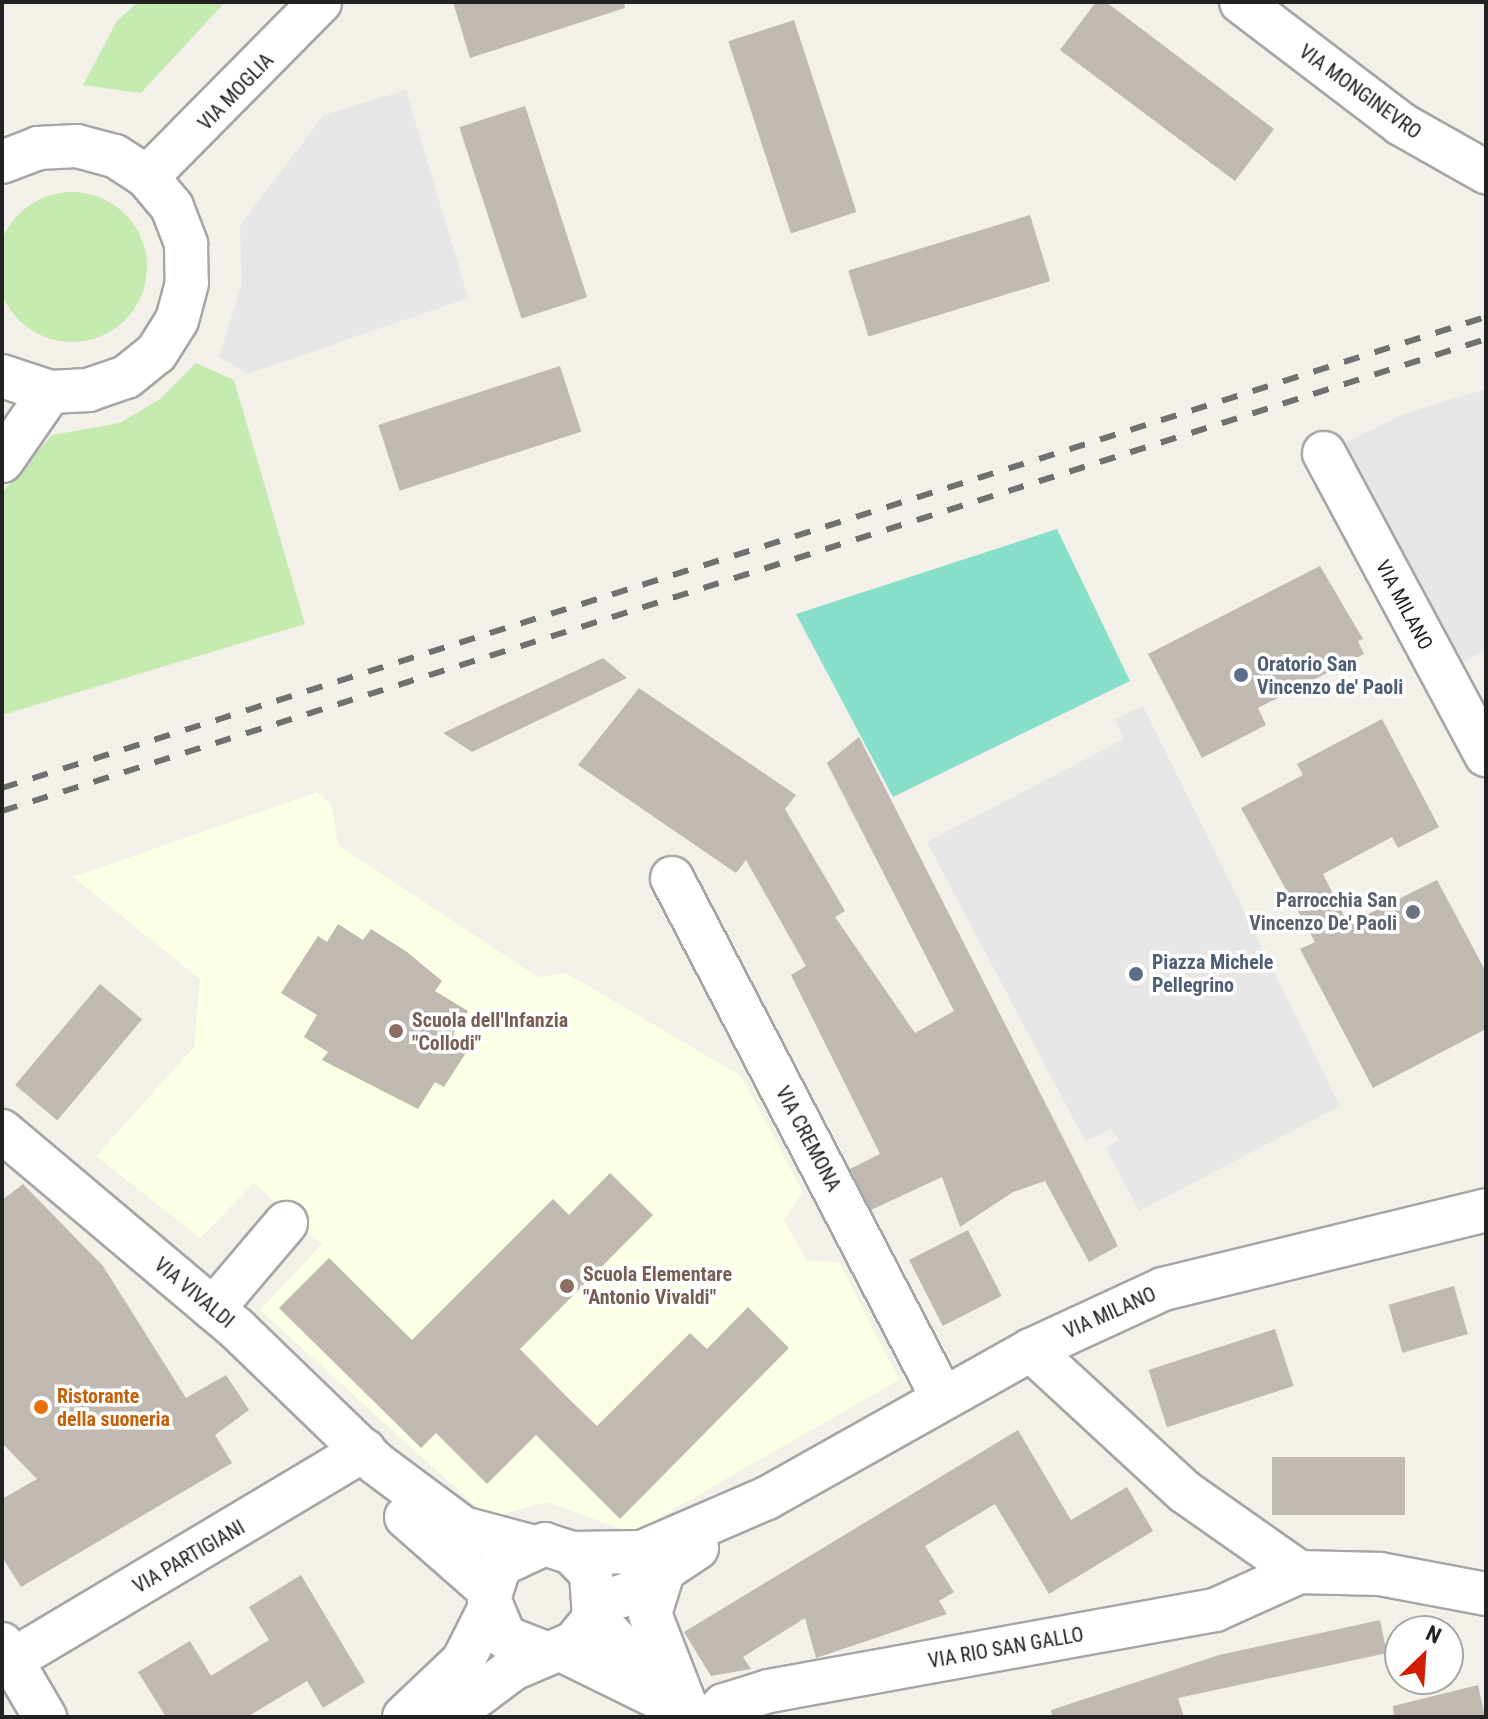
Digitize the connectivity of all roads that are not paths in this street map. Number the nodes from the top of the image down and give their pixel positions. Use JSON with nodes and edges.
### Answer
{"nodes":[{"id":1,"x":320,"y":2,"type":"edge"},
{"id":2,"x":1241,"y":2,"type":"edge"},
{"id":3,"x":2,"y":162,"type":"edge"},
{"id":4,"x":1486,"y":172,"type":"edge"},
{"id":5,"x":147,"y":177,"type":"junction"},
{"id":6,"x":2,"y":376,"type":"edge"},
{"id":7,"x":50,"y":392,"type":"junction"},
{"id":8,"x":1324,"y":453,"type":"dead end"},
{"id":9,"x":2,"y":461,"type":"edge"},
{"id":10,"x":1486,"y":755,"type":"edge"},
{"id":11,"x":672,"y":878,"type":"dead end"},
{"id":12,"x":2,"y":1131,"type":"edge"},
{"id":13,"x":1486,"y":1210,"type":"edge"},
{"id":14,"x":286,"y":1223,"type":"dead end"},
{"id":15,"x":213,"y":1309,"type":"junction"},
{"id":16,"x":1031,"y":1350,"type":"junction"},
{"id":17,"x":943,"y":1399,"type":"junction"},
{"id":18,"x":371,"y":1457,"type":"junction"},
{"id":19,"x":767,"y":1498,"type":"junction"},
{"id":20,"x":530,"y":1546,"type":"junction"},
{"id":21,"x":572,"y":1553,"type":"junction"},
{"id":22,"x":663,"y":1572,"type":"junction"},
{"id":23,"x":1299,"y":1572,"type":"junction"},
{"id":24,"x":1486,"y":1594,"type":"edge"},
{"id":25,"x":489,"y":1600,"type":"junction"},
{"id":26,"x":596,"y":1611,"type":"junction"},
{"id":27,"x":7,"y":1652,"type":"edge"},
{"id":28,"x":553,"y":1652,"type":"junction"},
{"id":29,"x":699,"y":1714,"type":"edge"},
{"id":30,"x":45,"y":1717,"type":"edge"},
{"id":31,"x":404,"y":1717,"type":"edge"},
{"id":32,"x":449,"y":1717,"type":"edge"}],
"edges":[{"from":1,"to":5,"type":"street","name":"VIA MOGLIA"},
{"from":2,"to":4,"type":"street","name":"VIA MONGINEVRO"},
{"from":3,"to":5,"type":"street"},
{"from":5,"to":7,"type":"street"},
{"from":6,"to":7,"type":"street"},
{"from":7,"to":9,"type":"street"},
{"from":8,"to":10,"type":"street","name":"VIA MILANO"},
{"from":11,"to":17,"type":"street","name":"VIA CREMONA"},
{"from":12,"to":15,"type":"street","name":"VIA VIVALDI"},
{"from":13,"to":16,"type":"street","name":"VIA MILANO"},
{"from":14,"to":15,"type":"street"},
{"from":15,"to":18,"type":"street","name":"VIA VIVALDI"},
{"from":16,"to":17,"type":"street","name":"VIA MILANO"},
{"from":16,"to":23,"type":"street"},
{"from":17,"to":19,"type":"street","name":"VIA MILANO"},
{"from":18,"to":20,"type":"street","name":"VIA VIVALDI"},
{"from":18,"to":25,"type":"street","name":"VIA VIVALDI"},
{"from":18,"to":27,"type":"street","name":"VIA PARTIGIANI"},
{"from":19,"to":21,"type":"street","name":"VIA MILANO"},
{"from":19,"to":22,"type":"street","name":"VIA MILANO"},
{"from":20,"to":21,"type":"street","name":"VIA MILANO"},
{"from":20,"to":25,"type":"street"},
{"from":21,"to":26,"type":"street"},
{"from":22,"to":26,"type":"street","name":"VIA MILANO"},
{"from":22,"to":29,"type":"street"},
{"from":23,"to":24,"type":"street","name":"VIA RIO SAN GALLO"},
{"from":23,"to":29,"type":"street","name":"VIA RIO SAN GALLO"},
{"from":25,"to":28,"type":"street"},
{"from":25,"to":31,"type":"street"},
{"from":26,"to":28,"type":"street","name":"VIA MILANO"},
{"from":26,"to":29,"type":"street"},
{"from":27,"to":30,"type":"street","name":"VIA PARTIGIANI"},
{"from":28,"to":29,"type":"street"},
{"from":28,"to":32,"type":"street","name":"VIA MILANO"}]}
